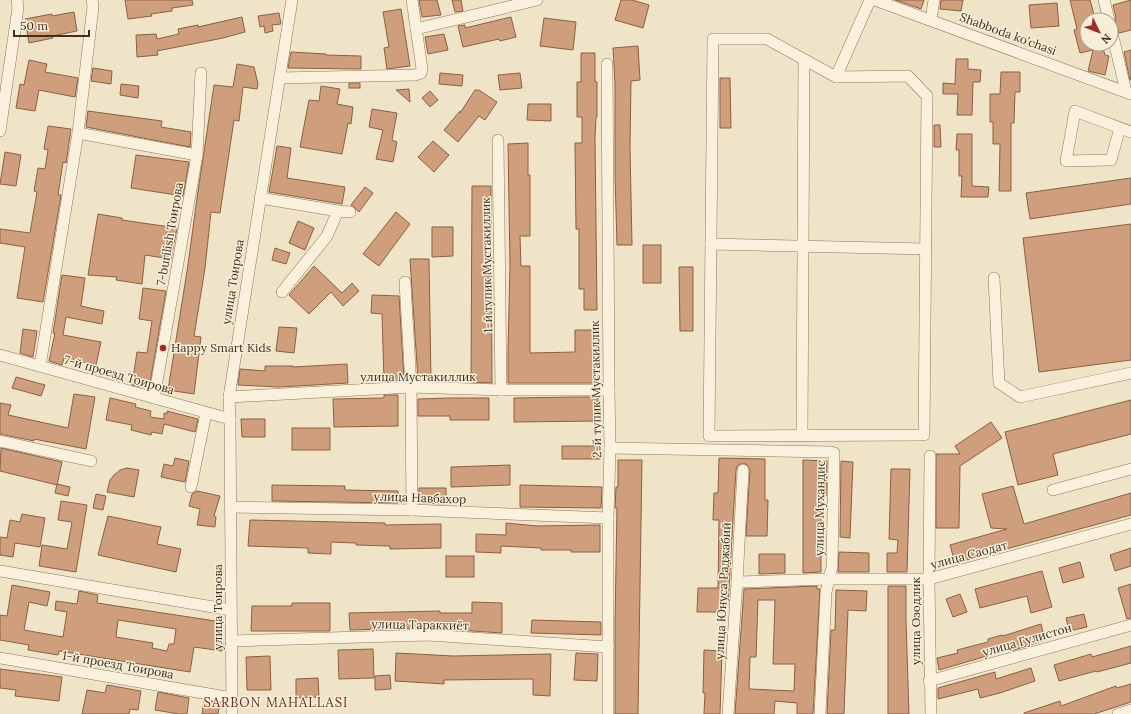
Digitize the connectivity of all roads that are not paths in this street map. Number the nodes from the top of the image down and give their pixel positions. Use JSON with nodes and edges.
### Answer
{"nodes":[{"id":1,"x":17,"y":0,"type":"edge"},
{"id":2,"x":92,"y":0,"type":"edge"},
{"id":3,"x":292,"y":0,"type":"edge"},
{"id":4,"x":412,"y":0,"type":"edge"},
{"id":5,"x":537,"y":0,"type":"edge"},
{"id":6,"x":870,"y":0,"type":"edge"},
{"id":7,"x":875,"y":0,"type":"edge"},
{"id":8,"x":934,"y":0,"type":"edge"},
{"id":9,"x":1104,"y":0,"type":"edge"},
{"id":10,"x":1107,"y":12,"type":"edge"},
{"id":11,"x":931,"y":20,"type":"junction"},
{"id":12,"x":416,"y":29,"type":"junction"},
{"id":13,"x":1118,"y":52,"type":"edge"},
{"id":14,"x":804,"y":60,"type":"junction"},
{"id":15,"x":607,"y":64,"type":"dead end"},
{"id":16,"x":201,"y":73,"type":"dead end"},
{"id":17,"x":836,"y":77,"type":"junction"},
{"id":18,"x":280,"y":78,"type":"junction"},
{"id":19,"x":1129,"y":93,"type":"edge"},
{"id":20,"x":1120,"y":128,"type":"junction"},
{"id":21,"x":0,"y":131,"type":"edge"},
{"id":22,"x":1131,"y":132,"type":"edge"},
{"id":23,"x":78,"y":134,"type":"junction"},
{"id":24,"x":498,"y":140,"type":"dead end"},
{"id":25,"x":197,"y":155,"type":"junction"},
{"id":26,"x":260,"y":198,"type":"junction"},
{"id":27,"x":711,"y":244,"type":"junction"},
{"id":28,"x":804,"y":246,"type":"junction"},
{"id":29,"x":926,"y":249,"type":"junction"},
{"id":30,"x":994,"y":278,"type":"dead end"},
{"id":31,"x":405,"y":282,"type":"dead end"},
{"id":32,"x":282,"y":292,"type":"dead end"},
{"id":33,"x":0,"y":355,"type":"edge"},
{"id":34,"x":40,"y":366,"type":"junction"},
{"id":35,"x":1131,"y":373,"type":"edge"},
{"id":36,"x":411,"y":388,"type":"junction"},
{"id":37,"x":501,"y":390,"type":"junction"},
{"id":38,"x":609,"y":390,"type":"junction"},
{"id":39,"x":229,"y":397,"type":"junction"},
{"id":40,"x":154,"y":398,"type":"junction"},
{"id":41,"x":206,"y":413,"type":"junction"},
{"id":42,"x":230,"y":419,"type":"junction"},
{"id":43,"x":802,"y":436,"type":"junction"},
{"id":44,"x":0,"y":442,"type":"edge"},
{"id":45,"x":610,"y":448,"type":"junction"},
{"id":46,"x":930,"y":456,"type":"dead end"},
{"id":47,"x":91,"y":461,"type":"dead end"},
{"id":48,"x":1131,"y":469,"type":"edge"},
{"id":49,"x":743,"y":470,"type":"dead end"},
{"id":50,"x":191,"y":487,"type":"dead end"},
{"id":51,"x":1053,"y":490,"type":"dead end"},
{"id":52,"x":231,"y":507,"type":"junction"},
{"id":53,"x":412,"y":510,"type":"junction"},
{"id":54,"x":608,"y":518,"type":"junction"},
{"id":55,"x":1131,"y":524,"type":"edge"},
{"id":56,"x":0,"y":570,"type":"edge"},
{"id":57,"x":830,"y":579,"type":"junction"},
{"id":58,"x":929,"y":579,"type":"junction"},
{"id":59,"x":737,"y":582,"type":"junction"},
{"id":60,"x":231,"y":610,"type":"junction"},
{"id":61,"x":1131,"y":625,"type":"edge"},
{"id":62,"x":232,"y":641,"type":"junction"},
{"id":63,"x":608,"y":647,"type":"junction"},
{"id":64,"x":0,"y":658,"type":"edge"},
{"id":65,"x":929,"y":681,"type":"junction"},
{"id":66,"x":232,"y":698,"type":"junction"},
{"id":67,"x":1131,"y":710,"type":"edge"},
{"id":68,"x":232,"y":714,"type":"edge"},
{"id":69,"x":608,"y":714,"type":"edge"},
{"id":70,"x":728,"y":714,"type":"edge"},
{"id":71,"x":820,"y":714,"type":"edge"},
{"id":72,"x":931,"y":714,"type":"edge"},
{"id":73,"x":1118,"y":714,"type":"edge"}],
"edges":[{"from":1,"to":21,"type":"street"},
{"from":2,"to":23,"type":"street"},
{"from":3,"to":18,"type":"street","name":"улица Тоирова"},
{"from":4,"to":12,"type":"street"},
{"from":5,"to":12,"type":"street"},
{"from":6,"to":17,"type":"street"},
{"from":7,"to":11,"type":"street","name":"Shabboda ko'chasi"},
{"from":8,"to":11,"type":"street"},
{"from":9,"to":10,"type":"street"},
{"from":11,"to":19,"type":"street","name":"Shabboda ko'chasi"},
{"from":12,"to":18,"type":"street"},
{"from":13,"to":19,"type":"street"},
{"from":14,"to":17,"type":"street"},
{"from":14,"to":27,"type":"street"},
{"from":14,"to":28,"type":"street"},
{"from":15,"to":38,"type":"street","name":"2-й тупик Мустакиллик"},
{"from":16,"to":25,"type":"street","name":"7-burilish Тоирова"},
{"from":17,"to":29,"type":"street"},
{"from":18,"to":26,"type":"street","name":"улица Тоирова"},
{"from":20,"to":20,"type":"street"},
{"from":20,"to":22,"type":"street"},
{"from":23,"to":25,"type":"street"},
{"from":23,"to":34,"type":"street"},
{"from":24,"to":37,"type":"street","name":"1-й тупик Мустакиллик"},
{"from":25,"to":40,"type":"street","name":"7-burilish Тоирова"},
{"from":26,"to":32,"type":"street"},
{"from":26,"to":39,"type":"street","name":"улица Тоирова"},
{"from":27,"to":28,"type":"street"},
{"from":27,"to":43,"type":"street"},
{"from":28,"to":29,"type":"street"},
{"from":28,"to":43,"type":"street"},
{"from":29,"to":43,"type":"street"},
{"from":30,"to":35,"type":"street"},
{"from":31,"to":36,"type":"street"},
{"from":33,"to":34,"type":"street","name":"7-й проезд Тоирова"},
{"from":34,"to":40,"type":"street","name":"7-й проезд Тоирова"},
{"from":36,"to":37,"type":"street","name":"улица Мустакиллик"},
{"from":36,"to":39,"type":"street","name":"улица Мустакиллик"},
{"from":36,"to":53,"type":"street"},
{"from":37,"to":38,"type":"street","name":"улица Мустакиллик"},
{"from":38,"to":45,"type":"street","name":"2-й тупик Мустакиллик"},
{"from":39,"to":42,"type":"street","name":"улица Тоирова"},
{"from":40,"to":41,"type":"street","name":"7-й проезд Тоирова"},
{"from":41,"to":42,"type":"street","name":"7-й проезд Тоирова"},
{"from":41,"to":50,"type":"street"},
{"from":42,"to":52,"type":"street","name":"улица Тоирова"},
{"from":44,"to":47,"type":"street"},
{"from":45,"to":54,"type":"street","name":"2-й тупик Мустакиллик"},
{"from":45,"to":57,"type":"street","name":"улица Мухандис"},
{"from":46,"to":58,"type":"street","name":"улица Озодлик"},
{"from":48,"to":51,"type":"street"},
{"from":49,"to":59,"type":"street","name":"улица Юнуса Раджабий"},
{"from":52,"to":53,"type":"street","name":"улица Навбахор"},
{"from":52,"to":60,"type":"street","name":"улица Тоирова"},
{"from":53,"to":54,"type":"street","name":"улица Навбахор"},
{"from":54,"to":63,"type":"street","name":"2-й тупик Мустакиллик"},
{"from":55,"to":58,"type":"street","name":"улица Саодат"},
{"from":56,"to":60,"type":"street"},
{"from":57,"to":58,"type":"street","name":"улица Саодат"},
{"from":57,"to":59,"type":"street","name":"улица Саодат"},
{"from":57,"to":71,"type":"street","name":"улица Мухандис"},
{"from":58,"to":65,"type":"street","name":"улица Озодлик"},
{"from":59,"to":70,"type":"street","name":"улица Юнуса Раджабий"},
{"from":60,"to":62,"type":"street","name":"улица Тоирова"},
{"from":61,"to":65,"type":"street","name":"улица Гулистон"},
{"from":62,"to":63,"type":"street","name":"улица Тараккиёт"},
{"from":62,"to":66,"type":"street","name":"улица Тоирова"},
{"from":63,"to":69,"type":"street","name":"2-й тупик Мустакиллик"},
{"from":64,"to":66,"type":"street","name":"1-й проезд Тоирова"},
{"from":65,"to":72,"type":"street","name":"улица Озодлик"},
{"from":66,"to":68,"type":"street","name":"улица Тоирова"},
{"from":67,"to":73,"type":"street"}]}
